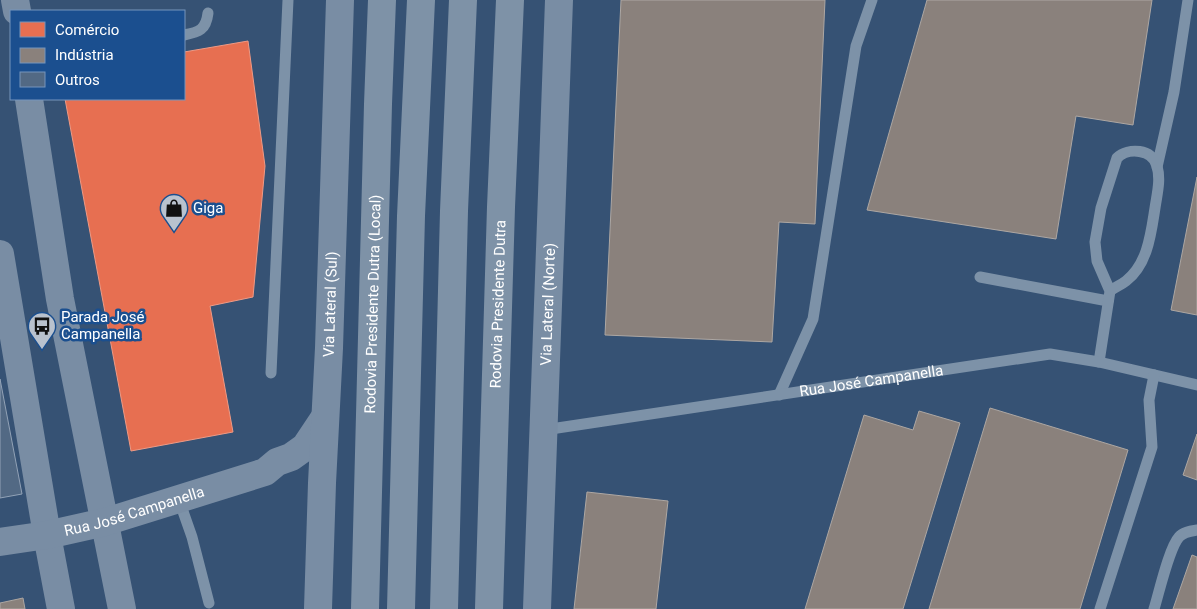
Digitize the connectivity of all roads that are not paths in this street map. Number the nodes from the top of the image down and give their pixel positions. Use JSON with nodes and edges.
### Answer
{"nodes":[{"id":1,"x":288,"y":0,"type":"edge"},
{"id":2,"x":340,"y":0,"type":"edge"},
{"id":3,"x":382,"y":0,"type":"edge"},
{"id":4,"x":420,"y":0,"type":"edge"},
{"id":5,"x":463,"y":0,"type":"edge"},
{"id":6,"x":510,"y":0,"type":"edge"},
{"id":7,"x":559,"y":0,"type":"edge"},
{"id":8,"x":872,"y":0,"type":"edge"},
{"id":9,"x":1188,"y":0,"type":"edge"},
{"id":10,"x":208,"y":14,"type":"dead end"},
{"id":11,"x":185,"y":34,"type":"edge"},
{"id":12,"x":28,"y":100,"type":"edge"},
{"id":13,"x":1157,"y":167,"type":"junction"},
{"id":14,"x":0,"y":254,"type":"edge"},
{"id":15,"x":980,"y":277,"type":"dead end"},
{"id":16,"x":1109,"y":296,"type":"junction"},
{"id":17,"x":1099,"y":362,"type":"junction"},
{"id":18,"x":271,"y":373,"type":"dead end"},
{"id":19,"x":1154,"y":376,"type":"junction"},
{"id":20,"x":1197,"y":385,"type":"edge"},
{"id":21,"x":779,"y":395,"type":"junction"},
{"id":22,"x":326,"y":416,"type":"junction"},
{"id":23,"x":544,"y":430,"type":"junction"},
{"id":24,"x":265,"y":472,"type":"junction"},
{"id":25,"x":322,"y":483,"type":"junction"},
{"id":26,"x":179,"y":500,"type":"junction"},
{"id":27,"x":105,"y":522,"type":"junction"},
{"id":28,"x":1197,"y":530,"type":"edge"},
{"id":29,"x":47,"y":535,"type":"junction"},
{"id":30,"x":0,"y":542,"type":"edge"},
{"id":31,"x":210,"y":603,"type":"dead end"},
{"id":32,"x":61,"y":609,"type":"edge"},
{"id":33,"x":122,"y":609,"type":"edge"},
{"id":34,"x":318,"y":609,"type":"edge"},
{"id":35,"x":365,"y":609,"type":"edge"},
{"id":36,"x":401,"y":609,"type":"edge"},
{"id":37,"x":444,"y":609,"type":"edge"},
{"id":38,"x":489,"y":609,"type":"edge"},
{"id":39,"x":537,"y":609,"type":"edge"},
{"id":40,"x":1100,"y":609,"type":"edge"},
{"id":41,"x":1154,"y":609,"type":"edge"}],
"edges":[{"from":1,"to":18,"type":"lane"},
{"from":2,"to":22,"type":"main road","name":"Via Lateral (Sul)"},
{"from":3,"to":35,"type":"highway","name":"Rodovia Presidente Dutra (Local)"},
{"from":4,"to":36,"type":"highway"},
{"from":5,"to":37,"type":"highway"},
{"from":6,"to":38,"type":"highway","name":"Rodovia Presidente Dutra"},
{"from":7,"to":23,"type":"main road","name":"Via Lateral (Norte)"},
{"from":8,"to":21,"type":"lane"},
{"from":9,"to":13,"type":"lane"},
{"from":10,"to":11,"type":"lane"},
{"from":12,"to":27,"type":"main road"},
{"from":13,"to":16,"type":"lane"},
{"from":13,"to":16,"type":"lane"},
{"from":14,"to":29,"type":"main road"},
{"from":15,"to":16,"type":"lane"},
{"from":16,"to":17,"type":"lane"},
{"from":17,"to":19,"type":"lane","name":"Rua José Campanella"},
{"from":17,"to":21,"type":"lane","name":"Rua José Campanella"},
{"from":19,"to":20,"type":"lane","name":"Rua José Campanella"},
{"from":19,"to":40,"type":"lane"},
{"from":21,"to":23,"type":"lane","name":"Rua José Campanella"},
{"from":22,"to":24,"type":"main road","name":"Rua José Campanella"},
{"from":22,"to":25,"type":"main road","name":"Via Lateral (Sul)"},
{"from":23,"to":39,"type":"main road","name":"Via Lateral (Norte)"},
{"from":24,"to":25,"type":"main road","name":"Rua José Campanella"},
{"from":24,"to":26,"type":"main road","name":"Rua José Campanella"},
{"from":25,"to":34,"type":"main road","name":"Via Lateral (Sul)"},
{"from":26,"to":27,"type":"main road","name":"Rua José Campanella"},
{"from":26,"to":31,"type":"lane"},
{"from":27,"to":29,"type":"main road","name":"Rua José Campanella"},
{"from":27,"to":33,"type":"main road"},
{"from":28,"to":41,"type":"lane"},
{"from":29,"to":30,"type":"main road","name":"Rua José Campanella"},
{"from":29,"to":32,"type":"main road"}]}
